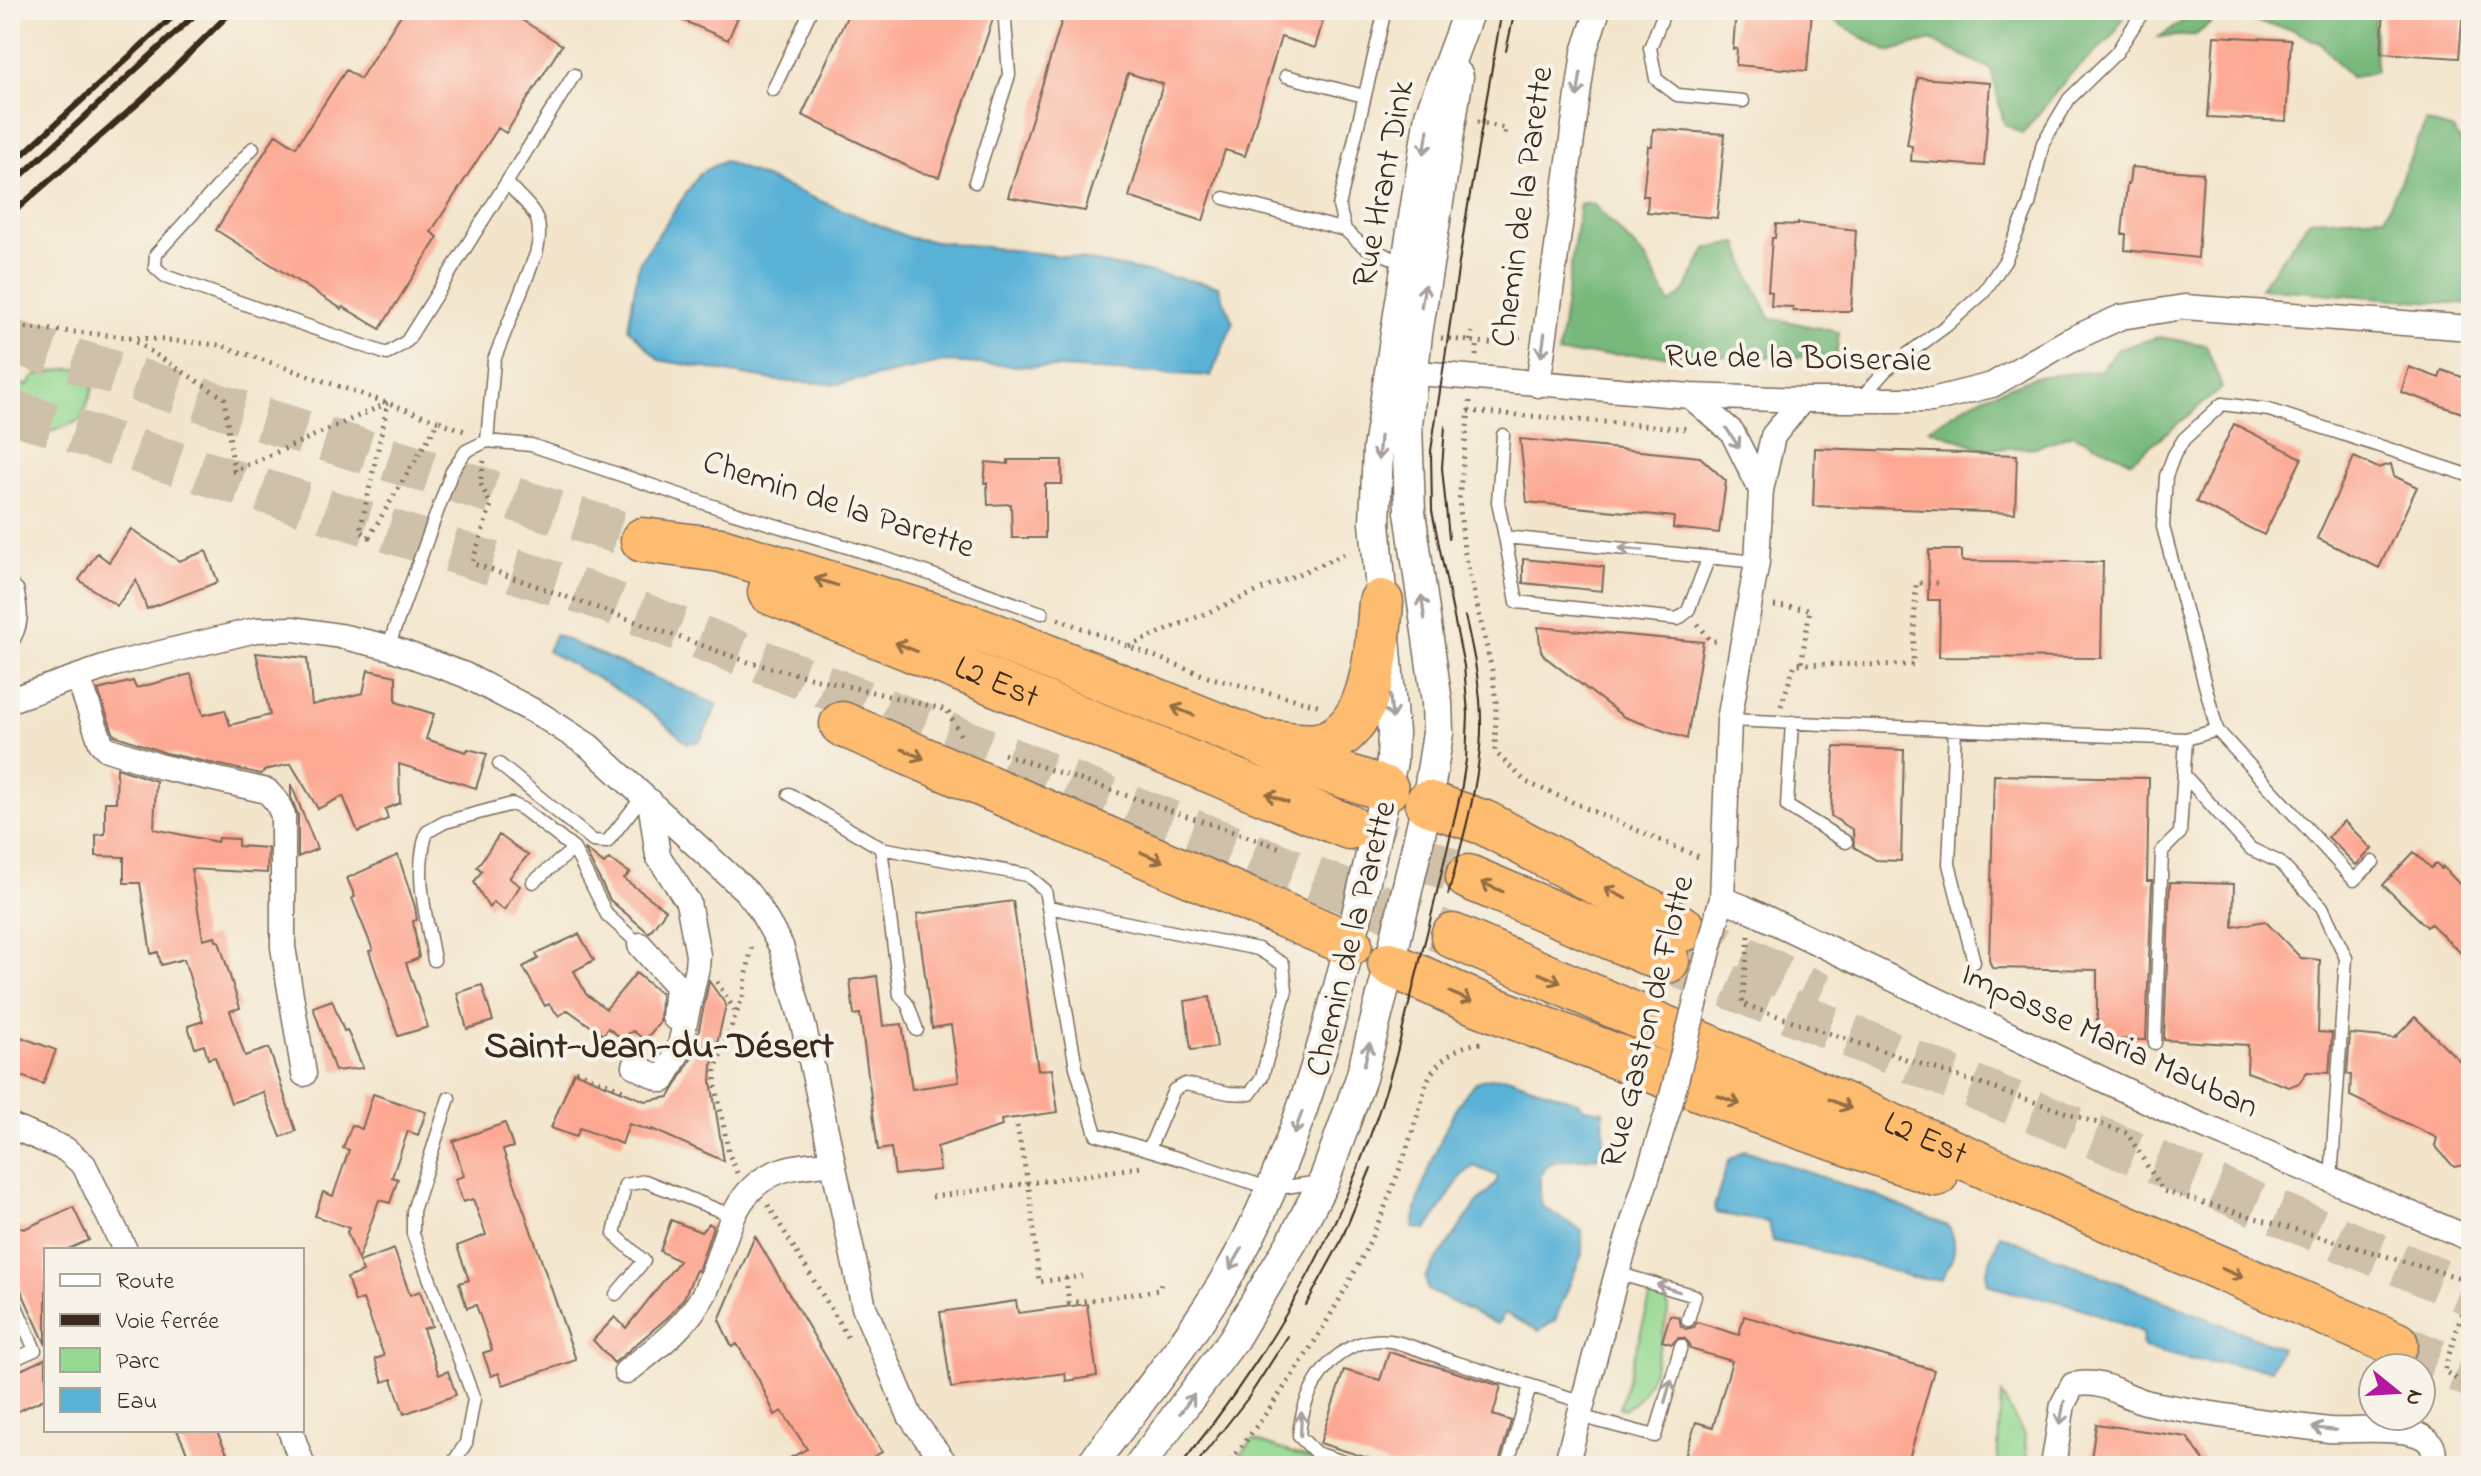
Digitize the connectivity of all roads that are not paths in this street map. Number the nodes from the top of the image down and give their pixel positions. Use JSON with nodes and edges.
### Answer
{"nodes":[{"id":1,"x":811,"y":10,"type":"edge"},
{"id":2,"x":1009,"y":10,"type":"edge"},
{"id":3,"x":1385,"y":10,"type":"edge"},
{"id":4,"x":1598,"y":10,"type":"edge"},
{"id":5,"x":1665,"y":10,"type":"edge"},
{"id":6,"x":2144,"y":10,"type":"edge"},
{"id":7,"x":1468,"y":12,"type":"edge"},
{"id":8,"x":574,"y":75,"type":"dead end"},
{"id":9,"x":1286,"y":76,"type":"dead end"},
{"id":10,"x":773,"y":90,"type":"dead end"},
{"id":11,"x":1364,"y":96,"type":"junction"},
{"id":12,"x":1743,"y":101,"type":"dead end"},
{"id":13,"x":253,"y":148,"type":"dead end"},
{"id":14,"x":975,"y":182,"type":"dead end"},
{"id":15,"x":507,"y":183,"type":"junction"},
{"id":16,"x":1224,"y":198,"type":"dead end"},
{"id":17,"x":1345,"y":230,"type":"junction"},
{"id":18,"x":1407,"y":264,"type":"junction"},
{"id":19,"x":2471,"y":328,"type":"edge"},
{"id":20,"x":1400,"y":372,"type":"junction"},
{"id":21,"x":1538,"y":385,"type":"junction"},
{"id":22,"x":1690,"y":396,"type":"junction"},
{"id":23,"x":1861,"y":399,"type":"junction"},
{"id":24,"x":1802,"y":400,"type":"junction"},
{"id":25,"x":1503,"y":435,"type":"dead end"},
{"id":26,"x":487,"y":441,"type":"junction"},
{"id":27,"x":2471,"y":476,"type":"edge"},
{"id":28,"x":1761,"y":490,"type":"junction"},
{"id":29,"x":1505,"y":537,"type":"junction"},
{"id":30,"x":1709,"y":557,"type":"junction"},
{"id":31,"x":1757,"y":562,"type":"junction"},
{"id":32,"x":10,"y":585,"type":"edge"},
{"id":33,"x":1381,"y":602,"type":"junction"},
{"id":34,"x":1042,"y":613,"type":"road end"},
{"id":35,"x":10,"y":645,"type":"edge"},
{"id":36,"x":388,"y":647,"type":"junction"},
{"id":37,"x":78,"y":677,"type":"junction"},
{"id":38,"x":10,"y":700,"type":"edge"},
{"id":39,"x":1729,"y":720,"type":"junction"},
{"id":40,"x":1792,"y":722,"type":"junction"},
{"id":41,"x":842,"y":724,"type":"dead end"},
{"id":42,"x":1955,"y":729,"type":"junction"},
{"id":43,"x":2217,"y":730,"type":"junction"},
{"id":44,"x":2186,"y":739,"type":"junction"},
{"id":45,"x":1255,"y":740,"type":"junction"},
{"id":46,"x":499,"y":764,"type":"dead end"},
{"id":47,"x":2185,"y":776,"type":"junction"},
{"id":48,"x":1386,"y":789,"type":"junction"},
{"id":49,"x":789,"y":794,"type":"dead end"},
{"id":50,"x":647,"y":798,"type":"junction"},
{"id":51,"x":1427,"y":803,"type":"junction"},
{"id":52,"x":1349,"y":827,"type":"tunnel mouth"},
{"id":53,"x":1846,"y":842,"type":"dead end"},
{"id":54,"x":881,"y":848,"type":"junction"},
{"id":55,"x":574,"y":849,"type":"junction"},
{"id":56,"x":2373,"y":862,"type":"dead end"},
{"id":57,"x":1468,"y":877,"type":"tunnel mouth"},
{"id":58,"x":533,"y":882,"type":"dead end"},
{"id":59,"x":1048,"y":907,"type":"junction"},
{"id":60,"x":1697,"y":927,"type":"junction"},
{"id":61,"x":1453,"y":936,"type":"tunnel mouth"},
{"id":62,"x":1350,"y":944,"type":"junction"},
{"id":63,"x":640,"y":945,"type":"joint"},
{"id":64,"x":434,"y":960,"type":"dead end"},
{"id":65,"x":1974,"y":962,"type":"dead end"},
{"id":66,"x":1390,"y":964,"type":"junction"},
{"id":67,"x":917,"y":1030,"type":"dead end"},
{"id":68,"x":2155,"y":1043,"type":"dead end"},
{"id":69,"x":679,"y":1050,"type":"junction"},
{"id":70,"x":635,"y":1066,"type":"road end"},
{"id":71,"x":304,"y":1074,"type":"dead end"},
{"id":72,"x":449,"y":1098,"type":"dead end"},
{"id":73,"x":10,"y":1126,"type":"edge"},
{"id":74,"x":1149,"y":1149,"type":"junction"},
{"id":75,"x":831,"y":1162,"type":"junction"},
{"id":76,"x":2331,"y":1180,"type":"junction"},
{"id":77,"x":1324,"y":1181,"type":"junction"},
{"id":78,"x":1271,"y":1189,"type":"junction"},
{"id":79,"x":733,"y":1216,"type":"junction"},
{"id":80,"x":2471,"y":1239,"type":"edge"},
{"id":81,"x":2160,"y":1242,"type":"junction"},
{"id":82,"x":124,"y":1248,"type":"edge"},
{"id":83,"x":1617,"y":1273,"type":"junction"},
{"id":84,"x":10,"y":1292,"type":"edge"},
{"id":85,"x":616,"y":1294,"type":"dead end"},
{"id":86,"x":1688,"y":1320,"type":"dead end"},
{"id":87,"x":2396,"y":1344,"type":"tunnel mouth"},
{"id":88,"x":1681,"y":1346,"type":"dead end"},
{"id":89,"x":10,"y":1361,"type":"edge"},
{"id":90,"x":626,"y":1372,"type":"dead end"},
{"id":91,"x":1530,"y":1386,"type":"junction"},
{"id":92,"x":1581,"y":1409,"type":"junction"},
{"id":93,"x":291,"y":1432,"type":"edge"},
{"id":94,"x":303,"y":1466,"type":"edge"},
{"id":95,"x":451,"y":1466,"type":"edge"},
{"id":96,"x":947,"y":1466,"type":"edge"},
{"id":97,"x":1090,"y":1466,"type":"edge"},
{"id":98,"x":1139,"y":1466,"type":"edge"},
{"id":99,"x":1356,"y":1466,"type":"edge"},
{"id":100,"x":1507,"y":1466,"type":"edge"},
{"id":101,"x":1566,"y":1466,"type":"edge"},
{"id":102,"x":2053,"y":1466,"type":"edge"},
{"id":103,"x":2431,"y":1466,"type":"edge"}],
"edges":[{"from":1,"to":10,"type":"lane"},
{"from":2,"to":14,"type":"lane"},
{"from":3,"to":11,"type":"lane"},
{"from":4,"to":21,"type":"street","name":"Chemin de la Parette","one_way":true},
{"from":5,"to":12,"type":"lane"},
{"from":6,"to":23,"type":"lane"},
{"from":7,"to":18,"type":"street","name":"Rue Hrant Dink","one_way":true},
{"from":20,"to":7,"type":"street","name":"Rue Hrant Dink","one_way":true},
{"from":8,"to":15,"type":"lane"},
{"from":9,"to":11,"type":"lane"},
{"from":11,"to":17,"type":"lane"},
{"from":13,"to":15,"type":"lane"},
{"from":15,"to":26,"type":"lane"},
{"from":16,"to":17,"type":"lane"},
{"from":17,"to":18,"type":"lane"},
{"from":18,"to":20,"type":"street","name":"Rue Hrant Dink"},
{"from":19,"to":23,"type":"street","name":"Rue de la Boiseraie"},
{"from":20,"to":21,"type":"street","name":"Chemin de la Parette"},
{"from":20,"to":33,"type":"street","name":"Chemin de la Parette","one_way":true},
{"from":51,"to":20,"type":"street","name":"Chemin de la Parette","one_way":true},
{"from":21,"to":22,"type":"street","name":"Rue de la Boiseraie"},
{"from":22,"to":24,"type":"street","name":"Rue de la Boiseraie"},
{"from":22,"to":28,"type":"street","name":"Rue Gaston de Flotte","one_way":true},
{"from":23,"to":24,"type":"street","name":"Rue de la Boiseraie"},
{"from":24,"to":28,"type":"street","name":"Rue Gaston de Flotte"},
{"from":25,"to":29,"type":"lane"},
{"from":26,"to":34,"type":"lane","name":"Chemin de la Parette"},
{"from":26,"to":36,"type":"lane"},
{"from":27,"to":43,"type":"lane"},
{"from":28,"to":31,"type":"street","name":"Rue Gaston de Flotte"},
{"from":30,"to":29,"type":"lane","one_way":true},
{"from":29,"to":30,"type":"lane"},
{"from":30,"to":31,"type":"lane"},
{"from":31,"to":39,"type":"street","name":"Rue Gaston de Flotte"},
{"from":32,"to":35,"type":"lane"},
{"from":33,"to":45,"type":"highway"},
{"from":33,"to":48,"type":"street","name":"Chemin de la Parette","one_way":true},
{"from":36,"to":37,"type":"street"},
{"from":36,"to":50,"type":"street"},
{"from":37,"to":38,"type":"street"},
{"from":37,"to":71,"type":"street"},
{"from":39,"to":40,"type":"lane"},
{"from":39,"to":60,"type":"street","name":"Rue Gaston de Flotte"},
{"from":40,"to":42,"type":"lane"},
{"from":40,"to":53,"type":"lane"},
{"from":41,"to":62,"type":"highway","one_way":true},
{"from":42,"to":44,"type":"lane"},
{"from":42,"to":65,"type":"lane"},
{"from":43,"to":44,"type":"lane"},
{"from":43,"to":56,"type":"lane"},
{"from":44,"to":47,"type":"lane"},
{"from":45,"to":48,"type":"highway"},
{"from":45,"to":52,"type":"highway","name":"L2 Est"},
{"from":46,"to":50,"type":"lane"},
{"from":47,"to":68,"type":"lane"},
{"from":47,"to":76,"type":"lane"},
{"from":48,"to":51,"type":"street"},
{"from":48,"to":62,"type":"street","name":"Chemin de la Parette"},
{"from":49,"to":54,"type":"lane"},
{"from":50,"to":69,"type":"street"},
{"from":50,"to":75,"type":"street"},
{"from":60,"to":51,"type":"highway","one_way":true},
{"from":51,"to":66,"type":"street","name":"Chemin de la Parette"},
{"from":54,"to":59,"type":"lane"},
{"from":54,"to":67,"type":"lane"},
{"from":55,"to":58,"type":"lane"},
{"from":55,"to":63,"type":"lane"},
{"from":55,"to":64,"type":"lane"},
{"from":60,"to":57,"type":"highway","one_way":true},
{"from":59,"to":74,"type":"lane"},
{"from":59,"to":74,"type":"lane"},
{"from":60,"to":76,"type":"street","name":"Impasse Maria Mauban"},
{"from":60,"to":83,"type":"street","name":"Rue Gaston de Flotte","bridge":true},
{"from":61,"to":81,"type":"highway","name":"L2 Est","one_way":true},
{"from":62,"to":66,"type":"street"},
{"from":62,"to":78,"type":"street","name":"Chemin de la Parette","one_way":true},
{"from":63,"to":69,"type":"street"},
{"from":77,"to":66,"type":"street","name":"Chemin de la Parette","one_way":true},
{"from":66,"to":81,"type":"highway","one_way":true},
{"from":69,"to":70,"type":"street"},
{"from":72,"to":95,"type":"lane"},
{"from":73,"to":82,"type":"street"},
{"from":74,"to":78,"type":"lane"},
{"from":75,"to":79,"type":"street"},
{"from":75,"to":96,"type":"street"},
{"from":76,"to":80,"type":"street","name":"Impasse Maria Mauban"},
{"from":77,"to":78,"type":"lane"},
{"from":98,"to":77,"type":"street","name":"Chemin de la Parette","one_way":true},
{"from":78,"to":97,"type":"street","name":"Chemin de la Parette","one_way":true},
{"from":79,"to":85,"type":"lane"},
{"from":79,"to":90,"type":"street"},
{"from":81,"to":87,"type":"highway","name":"L2 Est","one_way":true},
{"from":86,"to":83,"type":"lane","one_way":true},
{"from":83,"to":92,"type":"street","name":"Rue Gaston de Flotte"},
{"from":84,"to":89,"type":"lane"},
{"from":92,"to":88,"type":"lane","one_way":true},
{"from":91,"to":92,"type":"lane"},
{"from":99,"to":91,"type":"lane","one_way":true},
{"from":91,"to":100,"type":"lane"},
{"from":92,"to":101,"type":"street","name":"Rue Gaston de Flotte"},
{"from":93,"to":94,"type":"street"},
{"from":103,"to":102,"type":"street","one_way":true}]}
